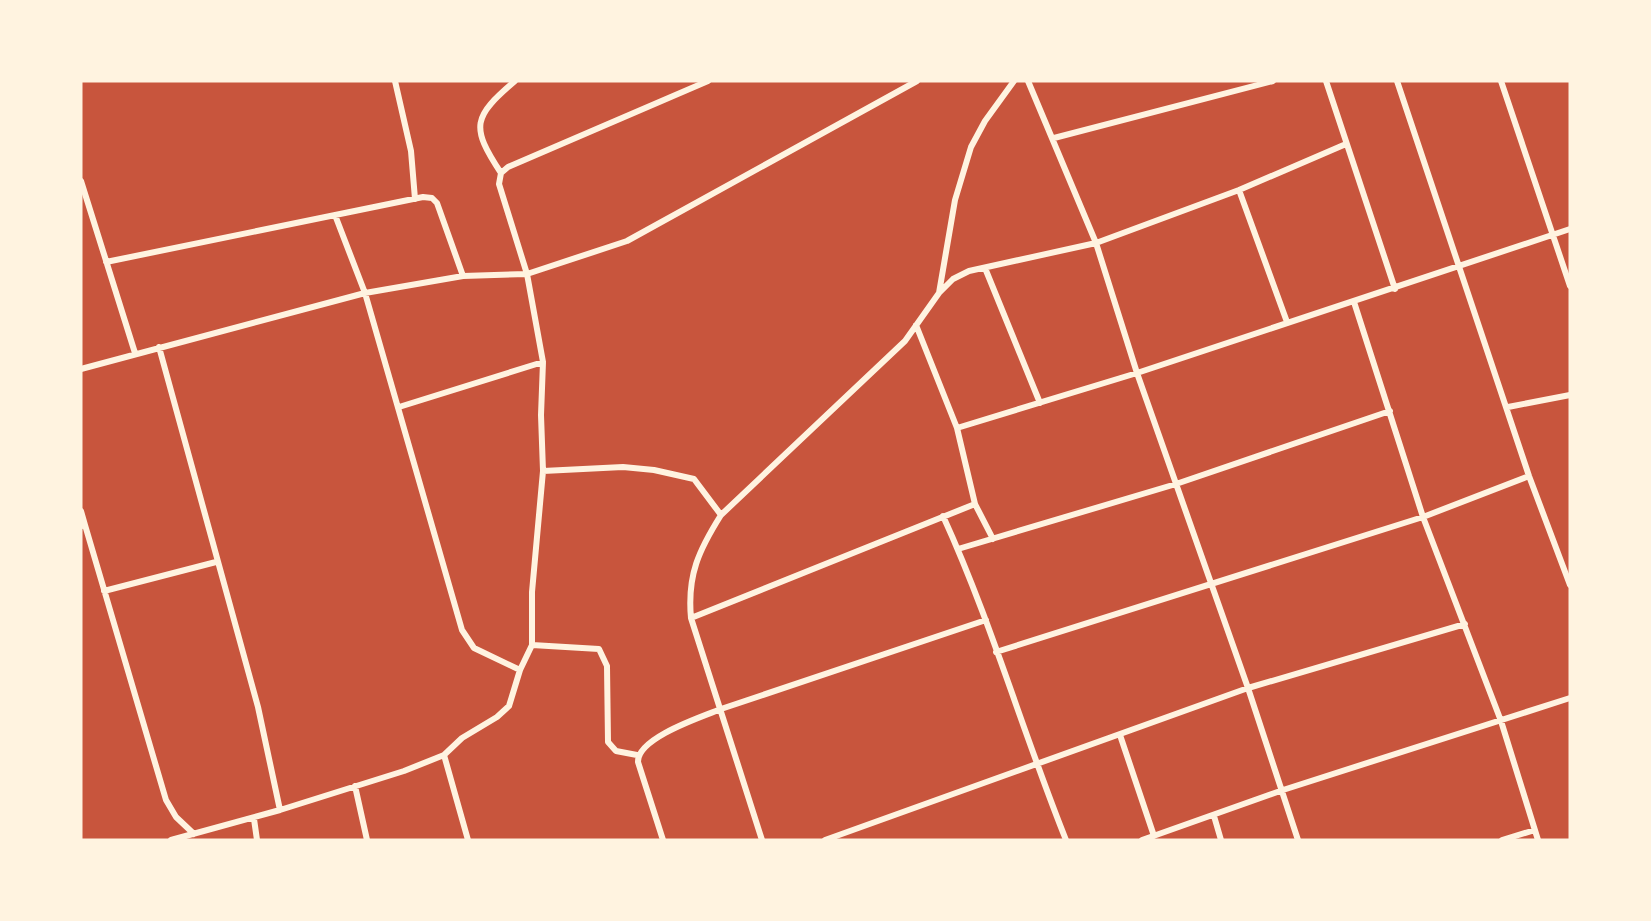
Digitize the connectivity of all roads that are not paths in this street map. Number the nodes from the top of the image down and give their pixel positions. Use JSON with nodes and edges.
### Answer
{"nodes":[{"id":1,"x":395,"y":81,"type":"edge"},
{"id":2,"x":514,"y":81,"type":"edge"},
{"id":3,"x":708,"y":81,"type":"edge"},
{"id":4,"x":917,"y":81,"type":"edge"},
{"id":5,"x":1014,"y":81,"type":"edge"},
{"id":6,"x":1028,"y":81,"type":"edge"},
{"id":7,"x":1273,"y":81,"type":"edge"},
{"id":8,"x":1326,"y":81,"type":"edge"},
{"id":9,"x":1397,"y":81,"type":"edge"},
{"id":10,"x":1501,"y":81,"type":"edge"},
{"id":11,"x":1054,"y":138,"type":"junction"},
{"id":12,"x":1346,"y":144,"type":"junction"},
{"id":13,"x":501,"y":173,"type":"junction"},
{"id":14,"x":81,"y":181,"type":"edge"},
{"id":15,"x":1239,"y":190,"type":"junction"},
{"id":16,"x":415,"y":199,"type":"junction"},
{"id":17,"x":335,"y":215,"type":"junction"},
{"id":18,"x":1570,"y":229,"type":"edge"},
{"id":19,"x":1553,"y":235,"type":"junction"},
{"id":20,"x":1096,"y":243,"type":"junction"},
{"id":21,"x":106,"y":262,"type":"junction"},
{"id":22,"x":1460,"y":267,"type":"junction"},
{"id":23,"x":986,"y":268,"type":"junction"},
{"id":24,"x":527,"y":273,"type":"junction"},
{"id":25,"x":463,"y":276,"type":"junction"},
{"id":26,"x":1570,"y":286,"type":"edge"},
{"id":27,"x":1395,"y":289,"type":"junction"},
{"id":28,"x":365,"y":293,"type":"junction"},
{"id":29,"x":939,"y":293,"type":"junction"},
{"id":30,"x":1354,"y":302,"type":"junction"},
{"id":31,"x":1287,"y":322,"type":"junction"},
{"id":32,"x":916,"y":325,"type":"junction"},
{"id":33,"x":159,"y":347,"type":"junction"},
{"id":34,"x":135,"y":353,"type":"junction"},
{"id":35,"x":543,"y":362,"type":"junction"},
{"id":36,"x":81,"y":369,"type":"edge"},
{"id":37,"x":1137,"y":374,"type":"junction"},
{"id":38,"x":1570,"y":395,"type":"edge"},
{"id":39,"x":1040,"y":403,"type":"junction"},
{"id":40,"x":399,"y":407,"type":"junction"},
{"id":41,"x":1508,"y":407,"type":"junction"},
{"id":42,"x":1390,"y":411,"type":"junction"},
{"id":43,"x":957,"y":428,"type":"junction"},
{"id":44,"x":543,"y":471,"type":"junction"},
{"id":45,"x":1529,"y":476,"type":"junction"},
{"id":46,"x":1176,"y":484,"type":"junction"},
{"id":47,"x":975,"y":504,"type":"junction"},
{"id":48,"x":81,"y":511,"type":"edge"},
{"id":49,"x":721,"y":514,"type":"junction"},
{"id":50,"x":943,"y":516,"type":"junction"},
{"id":51,"x":1423,"y":517,"type":"junction"},
{"id":52,"x":83,"y":526,"type":"edge"},
{"id":53,"x":993,"y":539,"type":"junction"},
{"id":54,"x":958,"y":549,"type":"junction"},
{"id":55,"x":216,"y":562,"type":"junction"},
{"id":56,"x":1212,"y":585,"type":"junction"},
{"id":57,"x":1570,"y":585,"type":"edge"},
{"id":58,"x":104,"y":591,"type":"junction"},
{"id":59,"x":691,"y":618,"type":"junction"},
{"id":60,"x":986,"y":620,"type":"junction"},
{"id":61,"x":1465,"y":624,"type":"junction"},
{"id":62,"x":532,"y":645,"type":"junction"},
{"id":63,"x":996,"y":652,"type":"junction"},
{"id":64,"x":520,"y":670,"type":"junction"},
{"id":65,"x":1248,"y":688,"type":"junction"},
{"id":66,"x":1570,"y":698,"type":"edge"},
{"id":67,"x":721,"y":709,"type":"junction"},
{"id":68,"x":1501,"y":721,"type":"junction"},
{"id":69,"x":1120,"y":735,"type":"junction"},
{"id":70,"x":444,"y":755,"type":"junction"},
{"id":71,"x":637,"y":755,"type":"junction"},
{"id":72,"x":1036,"y":766,"type":"junction"},
{"id":73,"x":355,"y":786,"type":"junction"},
{"id":74,"x":1283,"y":790,"type":"junction"},
{"id":75,"x":280,"y":810,"type":"junction"},
{"id":76,"x":1214,"y":816,"type":"junction"},
{"id":77,"x":254,"y":819,"type":"junction"},
{"id":78,"x":1535,"y":830,"type":"junction"},
{"id":79,"x":194,"y":834,"type":"junction"},
{"id":80,"x":1154,"y":836,"type":"junction"},
{"id":81,"x":171,"y":840,"type":"edge"},
{"id":82,"x":257,"y":840,"type":"edge"},
{"id":83,"x":367,"y":840,"type":"edge"},
{"id":84,"x":468,"y":840,"type":"edge"},
{"id":85,"x":663,"y":840,"type":"edge"},
{"id":86,"x":762,"y":840,"type":"edge"},
{"id":87,"x":825,"y":840,"type":"edge"},
{"id":88,"x":1066,"y":840,"type":"edge"},
{"id":89,"x":1142,"y":840,"type":"edge"},
{"id":90,"x":1221,"y":840,"type":"edge"},
{"id":91,"x":1298,"y":840,"type":"edge"},
{"id":92,"x":1502,"y":840,"type":"edge"},
{"id":93,"x":1538,"y":840,"type":"edge"}],
"edges":[{"from":1,"to":16,"type":"street"},
{"from":2,"to":13,"type":"street"},
{"from":3,"to":13,"type":"street"},
{"from":4,"to":24,"type":"street"},
{"from":5,"to":29,"type":"street"},
{"from":6,"to":11,"type":"street"},
{"from":7,"to":11,"type":"street"},
{"from":8,"to":12,"type":"street"},
{"from":9,"to":22,"type":"street"},
{"from":10,"to":19,"type":"street"},
{"from":11,"to":20,"type":"street"},
{"from":12,"to":15,"type":"street"},
{"from":12,"to":27,"type":"street"},
{"from":13,"to":24,"type":"street"},
{"from":14,"to":21,"type":"street"},
{"from":15,"to":20,"type":"street"},
{"from":15,"to":31,"type":"street"},
{"from":16,"to":17,"type":"street"},
{"from":16,"to":25,"type":"street"},
{"from":17,"to":21,"type":"street"},
{"from":17,"to":28,"type":"street"},
{"from":18,"to":19,"type":"street"},
{"from":19,"to":22,"type":"street"},
{"from":19,"to":26,"type":"street"},
{"from":20,"to":23,"type":"street"},
{"from":20,"to":37,"type":"street"},
{"from":21,"to":34,"type":"street"},
{"from":22,"to":27,"type":"street"},
{"from":22,"to":41,"type":"street"},
{"from":23,"to":29,"type":"street"},
{"from":23,"to":39,"type":"street"},
{"from":24,"to":25,"type":"street"},
{"from":24,"to":35,"type":"street"},
{"from":25,"to":28,"type":"street"},
{"from":27,"to":30,"type":"street"},
{"from":28,"to":33,"type":"street"},
{"from":28,"to":40,"type":"street"},
{"from":29,"to":32,"type":"street"},
{"from":30,"to":31,"type":"street"},
{"from":30,"to":42,"type":"street"},
{"from":31,"to":37,"type":"street"},
{"from":32,"to":43,"type":"street"},
{"from":32,"to":49,"type":"street"},
{"from":33,"to":34,"type":"street"},
{"from":33,"to":55,"type":"street"},
{"from":34,"to":36,"type":"street"},
{"from":35,"to":40,"type":"street"},
{"from":35,"to":44,"type":"street"},
{"from":37,"to":39,"type":"street"},
{"from":37,"to":46,"type":"street"},
{"from":38,"to":41,"type":"street"},
{"from":39,"to":43,"type":"street"},
{"from":40,"to":64,"type":"street"},
{"from":41,"to":45,"type":"street"},
{"from":42,"to":46,"type":"street"},
{"from":42,"to":51,"type":"street"},
{"from":43,"to":47,"type":"street"},
{"from":44,"to":49,"type":"street"},
{"from":44,"to":62,"type":"street"},
{"from":45,"to":51,"type":"street"},
{"from":45,"to":57,"type":"street"},
{"from":46,"to":53,"type":"street"},
{"from":46,"to":56,"type":"street"},
{"from":47,"to":50,"type":"street"},
{"from":47,"to":53,"type":"street"},
{"from":48,"to":52,"type":"street"},
{"from":49,"to":59,"type":"street"},
{"from":50,"to":54,"type":"street"},
{"from":50,"to":59,"type":"street"},
{"from":51,"to":56,"type":"street"},
{"from":51,"to":61,"type":"street"},
{"from":52,"to":58,"type":"street"},
{"from":53,"to":54,"type":"street"},
{"from":54,"to":60,"type":"street"},
{"from":55,"to":58,"type":"street"},
{"from":55,"to":75,"type":"street"},
{"from":56,"to":63,"type":"street"},
{"from":56,"to":65,"type":"street"},
{"from":58,"to":79,"type":"street"},
{"from":59,"to":67,"type":"street"},
{"from":60,"to":63,"type":"street"},
{"from":60,"to":67,"type":"street"},
{"from":61,"to":65,"type":"street"},
{"from":61,"to":68,"type":"street"},
{"from":62,"to":64,"type":"street"},
{"from":62,"to":71,"type":"street"},
{"from":63,"to":72,"type":"street"},
{"from":64,"to":70,"type":"street"},
{"from":65,"to":69,"type":"street"},
{"from":65,"to":74,"type":"street"},
{"from":66,"to":68,"type":"street"},
{"from":67,"to":71,"type":"street"},
{"from":67,"to":86,"type":"street"},
{"from":68,"to":74,"type":"street"},
{"from":68,"to":78,"type":"street"},
{"from":69,"to":72,"type":"street"},
{"from":69,"to":80,"type":"street"},
{"from":70,"to":73,"type":"street"},
{"from":70,"to":84,"type":"street"},
{"from":71,"to":85,"type":"street"},
{"from":72,"to":87,"type":"street"},
{"from":72,"to":88,"type":"street"},
{"from":73,"to":75,"type":"street"},
{"from":73,"to":83,"type":"street"},
{"from":74,"to":76,"type":"street"},
{"from":74,"to":91,"type":"street"},
{"from":75,"to":77,"type":"street"},
{"from":76,"to":80,"type":"street"},
{"from":76,"to":90,"type":"street"},
{"from":77,"to":79,"type":"street"},
{"from":77,"to":82,"type":"street"},
{"from":78,"to":92,"type":"street"},
{"from":78,"to":93,"type":"street"},
{"from":79,"to":81,"type":"street"},
{"from":80,"to":89,"type":"street"}]}
